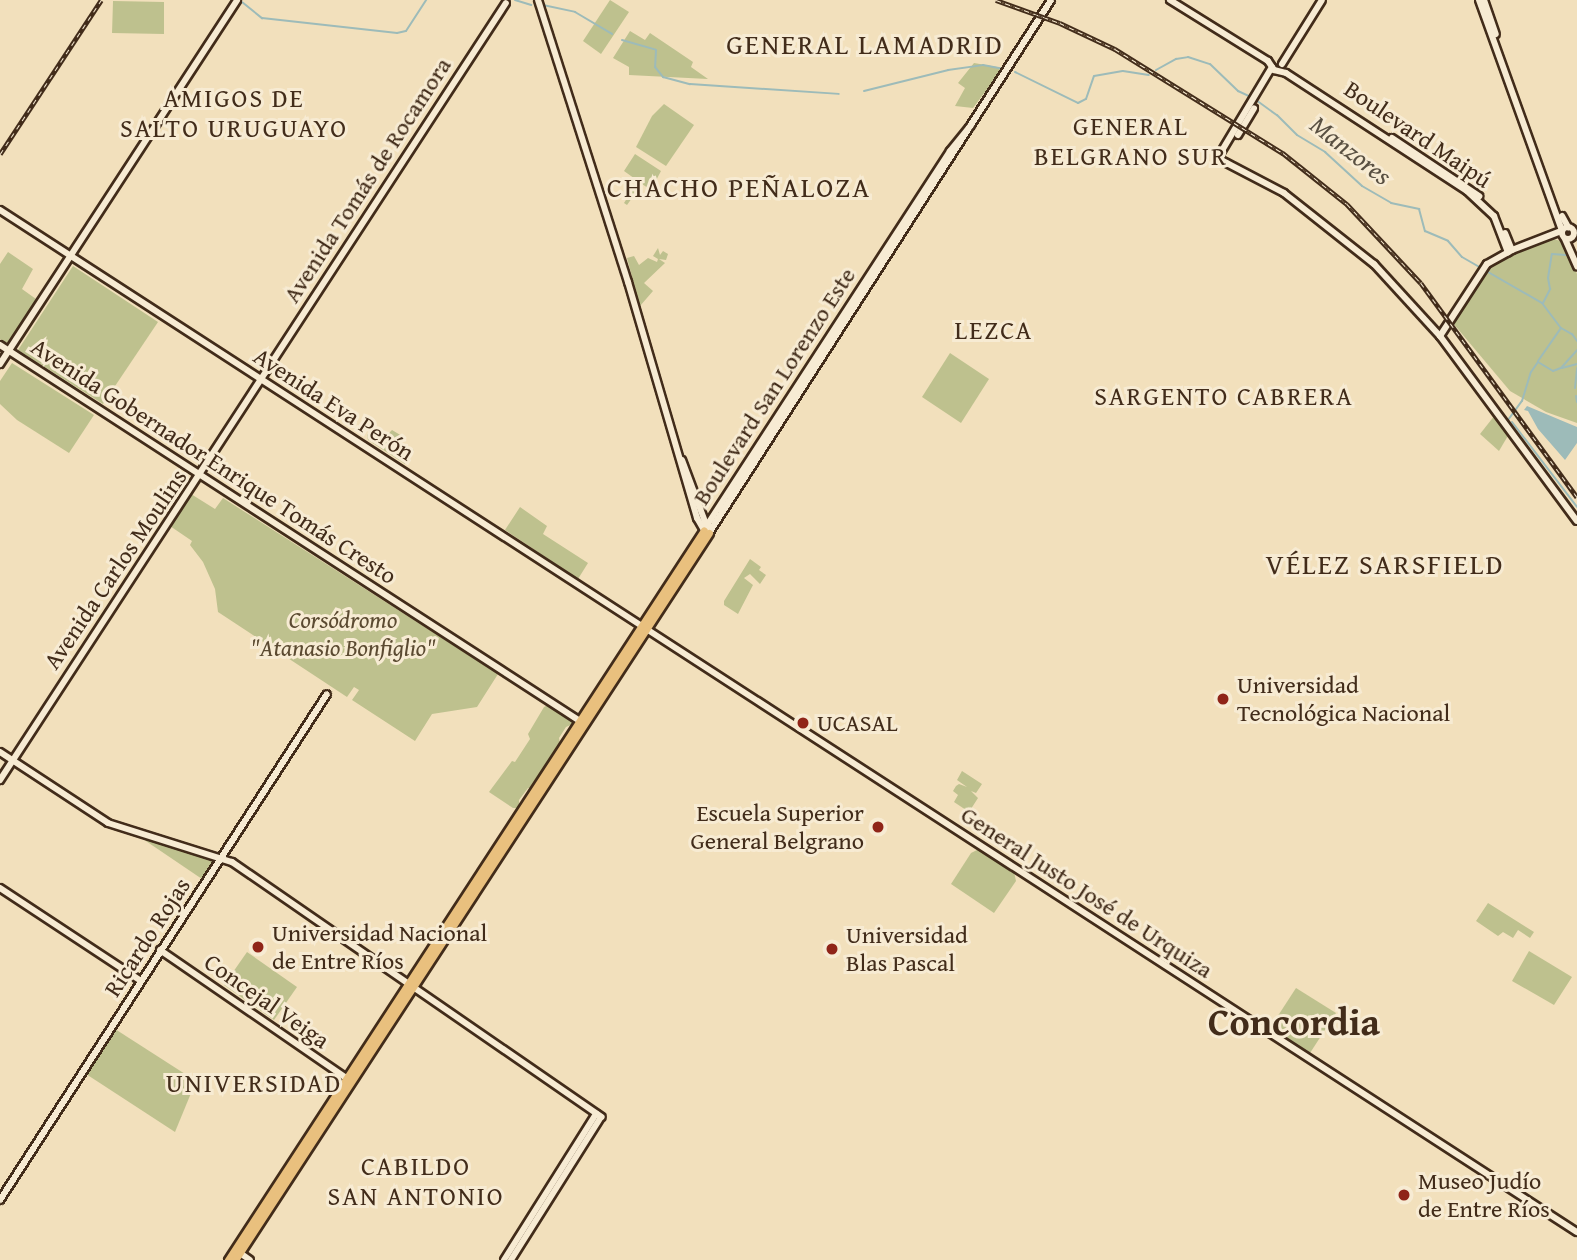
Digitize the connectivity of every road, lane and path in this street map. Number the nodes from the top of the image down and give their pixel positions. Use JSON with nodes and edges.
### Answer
{"nodes":[{"id":1,"x":237,"y":0,"type":"edge"},
{"id":2,"x":538,"y":0,"type":"edge"},
{"id":3,"x":1051,"y":0,"type":"edge"},
{"id":4,"x":1170,"y":0,"type":"edge"},
{"id":5,"x":1178,"y":0,"type":"edge"},
{"id":6,"x":1320,"y":0,"type":"edge"},
{"id":7,"x":1481,"y":0,"type":"edge"},
{"id":8,"x":506,"y":3,"type":"dead end"},
{"id":9,"x":1277,"y":66,"type":"junction"},
{"id":10,"x":0,"y":210,"type":"edge"},
{"id":11,"x":1565,"y":232,"type":"junction"},
{"id":12,"x":1510,"y":251,"type":"junction"},
{"id":13,"x":71,"y":256,"type":"junction"},
{"id":14,"x":1577,"y":258,"type":"edge"},
{"id":15,"x":1577,"y":266,"type":"edge"},
{"id":16,"x":1442,"y":334,"type":"junction"},
{"id":17,"x":0,"y":345,"type":"edge"},
{"id":18,"x":9,"y":350,"type":"junction"},
{"id":19,"x":0,"y":364,"type":"edge"},
{"id":20,"x":262,"y":380,"type":"junction"},
{"id":21,"x":201,"y":475,"type":"junction"},
{"id":22,"x":1577,"y":515,"type":"edge"},
{"id":23,"x":1577,"y":521,"type":"edge"},
{"id":24,"x":707,"y":530,"type":"junction"},
{"id":25,"x":644,"y":627,"type":"junction"},
{"id":26,"x":327,"y":694,"type":"dead end"},
{"id":27,"x":582,"y":722,"type":"junction"},
{"id":28,"x":0,"y":752,"type":"edge"},
{"id":29,"x":12,"y":760,"type":"junction"},
{"id":30,"x":0,"y":780,"type":"edge"},
{"id":31,"x":221,"y":856,"type":"junction"},
{"id":32,"x":0,"y":888,"type":"edge"},
{"id":33,"x":160,"y":950,"type":"junction"},
{"id":34,"x":141,"y":981,"type":"junction"},
{"id":35,"x":410,"y":985,"type":"junction"},
{"id":36,"x":349,"y":1080,"type":"junction"},
{"id":37,"x":598,"y":1116,"type":"junction"},
{"id":38,"x":0,"y":1200,"type":"edge"},
{"id":39,"x":1577,"y":1232,"type":"edge"},
{"id":40,"x":240,"y":1253,"type":"junction"},
{"id":41,"x":228,"y":1260,"type":"edge"},
{"id":42,"x":235,"y":1260,"type":"edge"},
{"id":43,"x":250,"y":1260,"type":"edge"},
{"id":44,"x":504,"y":1260,"type":"edge"},
{"id":45,"x":511,"y":1260,"type":"edge"}],
"edges":[{"from":1,"to":13,"type":"main road"},
{"from":2,"to":24,"type":"main road"},
{"from":3,"to":24,"type":"main road","name":"Boulevard San Lorenzo Este"},
{"from":4,"to":9,"type":"main road","name":"Boulevard Maipú"},
{"from":5,"to":9,"type":"main road","name":"Boulevard Maipú"},
{"from":6,"to":9,"type":"main road"},
{"from":7,"to":11,"type":"main road"},
{"from":8,"to":20,"type":"main road","name":"Avenida Tomás de Rocamora"},
{"from":9,"to":12,"type":"main road","name":"Boulevard Maipú"},
{"from":9,"to":16,"type":"main road"},
{"from":10,"to":13,"type":"main road","name":"Avenida Eva Perón"},
{"from":11,"to":12,"type":"main road"},
{"from":11,"to":14,"type":"main road"},
{"from":11,"to":15,"type":"main road"},
{"from":12,"to":16,"type":"main road"},
{"from":13,"to":18,"type":"main road"},
{"from":13,"to":20,"type":"main road","name":"Avenida Eva Perón"},
{"from":16,"to":22,"type":"main road"},
{"from":16,"to":23,"type":"main road"},
{"from":17,"to":18,"type":"main road","name":"Avenida Gobernador Enrique Tomás Cresto"},
{"from":18,"to":19,"type":"main road"},
{"from":18,"to":21,"type":"main road","name":"Avenida Gobernador Enrique Tomás Cresto"},
{"from":20,"to":21,"type":"main road","name":"Avenida Carlos Moulins"},
{"from":20,"to":25,"type":"main road","name":"Avenida Eva Perón"},
{"from":21,"to":27,"type":"main road","name":"Avenida Gobernador Enrique Tomás Cresto"},
{"from":21,"to":29,"type":"main road","name":"Avenida Carlos Moulins"},
{"from":24,"to":25,"type":"main road","name":"Boulevard San Lorenzo Este"},
{"from":25,"to":27,"type":"main road","name":"Boulevard San Lorenzo Este"},
{"from":25,"to":39,"type":"main road","name":"General Justo José de Urquiza"},
{"from":26,"to":31,"type":"main road","name":"Ricardo Rojas"},
{"from":27,"to":35,"type":"main road","name":"Boulevard San Lorenzo Este"},
{"from":28,"to":29,"type":"main road"},
{"from":29,"to":30,"type":"main road","name":"Avenida Carlos Moulins"},
{"from":29,"to":31,"type":"main road"},
{"from":31,"to":33,"type":"main road","name":"Ricardo Rojas"},
{"from":31,"to":35,"type":"main road"},
{"from":32,"to":34,"type":"main road"},
{"from":33,"to":34,"type":"main road","name":"Ricardo Rojas"},
{"from":33,"to":36,"type":"main road","name":"Concejal Veiga"},
{"from":34,"to":38,"type":"main road","name":"Ricardo Rojas"},
{"from":35,"to":36,"type":"main road","name":"Boulevard San Lorenzo Este"},
{"from":35,"to":37,"type":"main road"},
{"from":36,"to":40,"type":"main road"},
{"from":36,"to":41,"type":"main road"},
{"from":37,"to":44,"type":"main road"},
{"from":37,"to":45,"type":"main road"},
{"from":40,"to":42,"type":"main road"},
{"from":40,"to":43,"type":"main road"}]}
